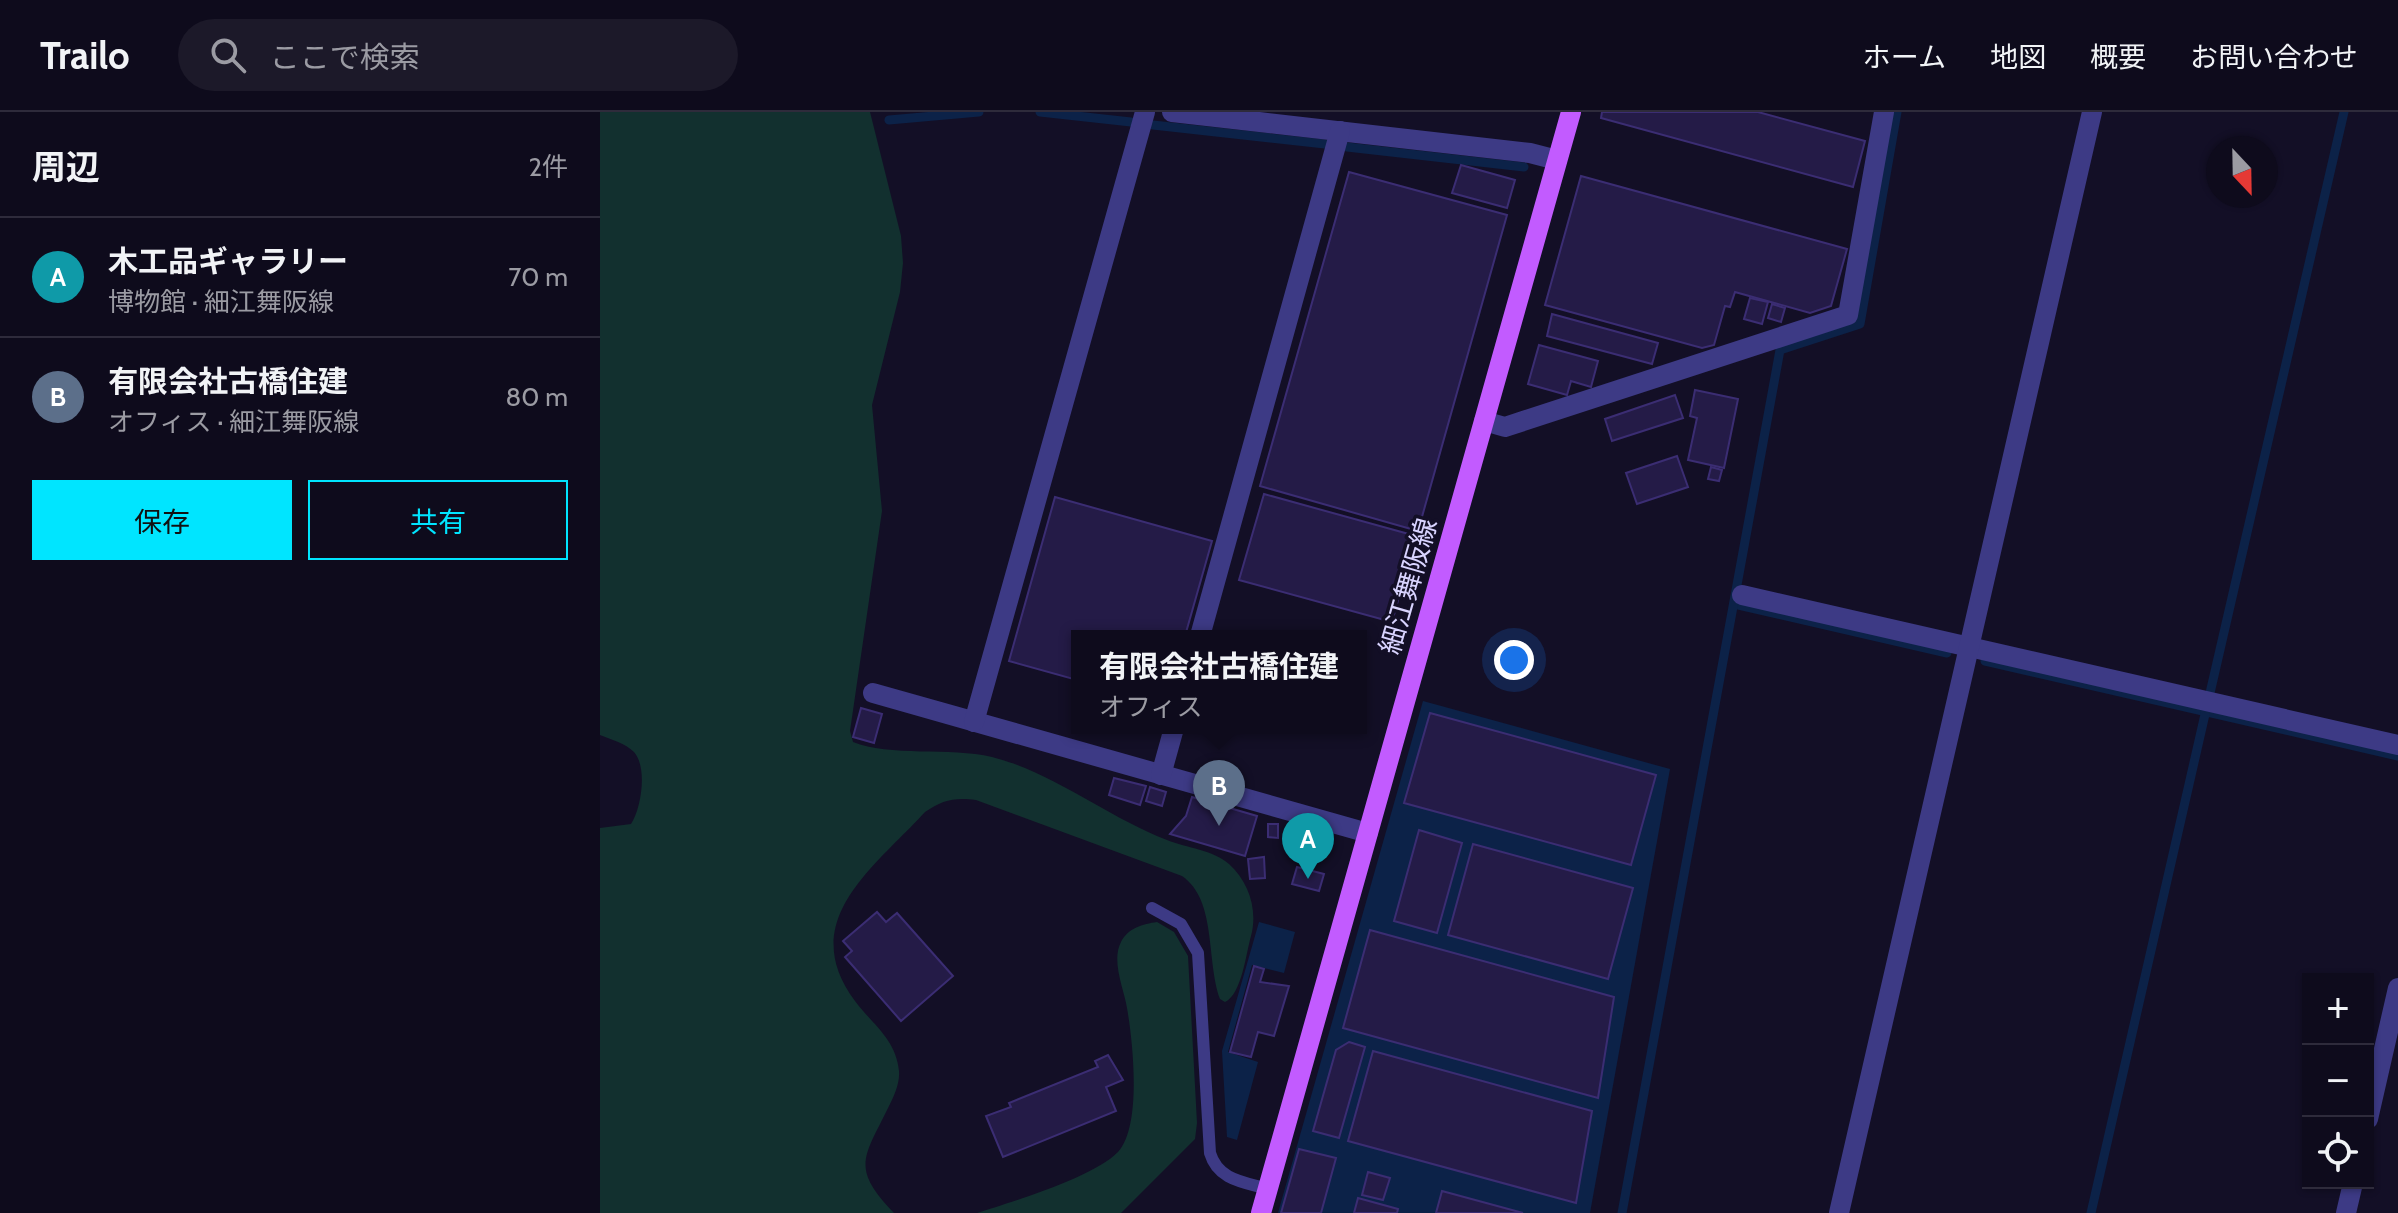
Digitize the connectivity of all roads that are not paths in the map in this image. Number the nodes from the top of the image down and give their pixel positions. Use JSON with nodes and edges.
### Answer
{"nodes":[{"id":1,"x":1145,"y":112,"type":"edge"},
{"id":2,"x":1179,"y":112,"type":"edge"},
{"id":3,"x":1571,"y":112,"type":"edge"},
{"id":4,"x":1884,"y":112,"type":"edge"},
{"id":5,"x":2092,"y":112,"type":"edge"},
{"id":6,"x":1340,"y":131,"type":"junction"},
{"id":7,"x":1557,"y":160,"type":"junction"},
{"id":8,"x":1484,"y":421,"type":"junction"},
{"id":9,"x":1742,"y":595,"type":"dead end"},
{"id":10,"x":1202,"y":630,"type":"edge"},
{"id":11,"x":1969,"y":647,"type":"junction"},
{"id":12,"x":873,"y":693,"type":"dead end"},
{"id":13,"x":974,"y":722,"type":"junction"},
{"id":14,"x":1172,"y":734,"type":"edge"},
{"id":15,"x":2398,"y":745,"type":"edge"},
{"id":16,"x":1161,"y":775,"type":"junction"},
{"id":17,"x":1368,"y":833,"type":"junction"},
{"id":18,"x":1152,"y":908,"type":"dead end"},
{"id":19,"x":2398,"y":988,"type":"edge"},
{"id":20,"x":2368,"y":1117,"type":"edge"},
{"id":21,"x":1268,"y":1189,"type":"junction"},
{"id":22,"x":2352,"y":1189,"type":"edge"},
{"id":23,"x":1261,"y":1213,"type":"edge"},
{"id":24,"x":1839,"y":1213,"type":"edge"},
{"id":25,"x":2346,"y":1213,"type":"edge"}],
"edges":[{"from":1,"to":13,"type":"street"},
{"from":2,"to":6,"type":"street"},
{"from":3,"to":7,"type":"main road","name":"細江舞阪線"},
{"from":4,"to":8,"type":"street"},
{"from":5,"to":11,"type":"street"},
{"from":6,"to":7,"type":"street"},
{"from":6,"to":10,"type":"street"},
{"from":7,"to":8,"type":"main road","name":"細江舞阪線"},
{"from":8,"to":17,"type":"main road","name":"細江舞阪線"},
{"from":9,"to":11,"type":"street"},
{"from":11,"to":15,"type":"street"},
{"from":11,"to":24,"type":"street"},
{"from":12,"to":13,"type":"street"},
{"from":13,"to":16,"type":"street"},
{"from":14,"to":16,"type":"street"},
{"from":16,"to":17,"type":"street"},
{"from":17,"to":21,"type":"main road","name":"細江舞阪線"},
{"from":18,"to":21,"type":"lane"},
{"from":19,"to":20,"type":"street"},
{"from":21,"to":23,"type":"main road","name":"細江舞阪線"},
{"from":22,"to":25,"type":"street"}]}
